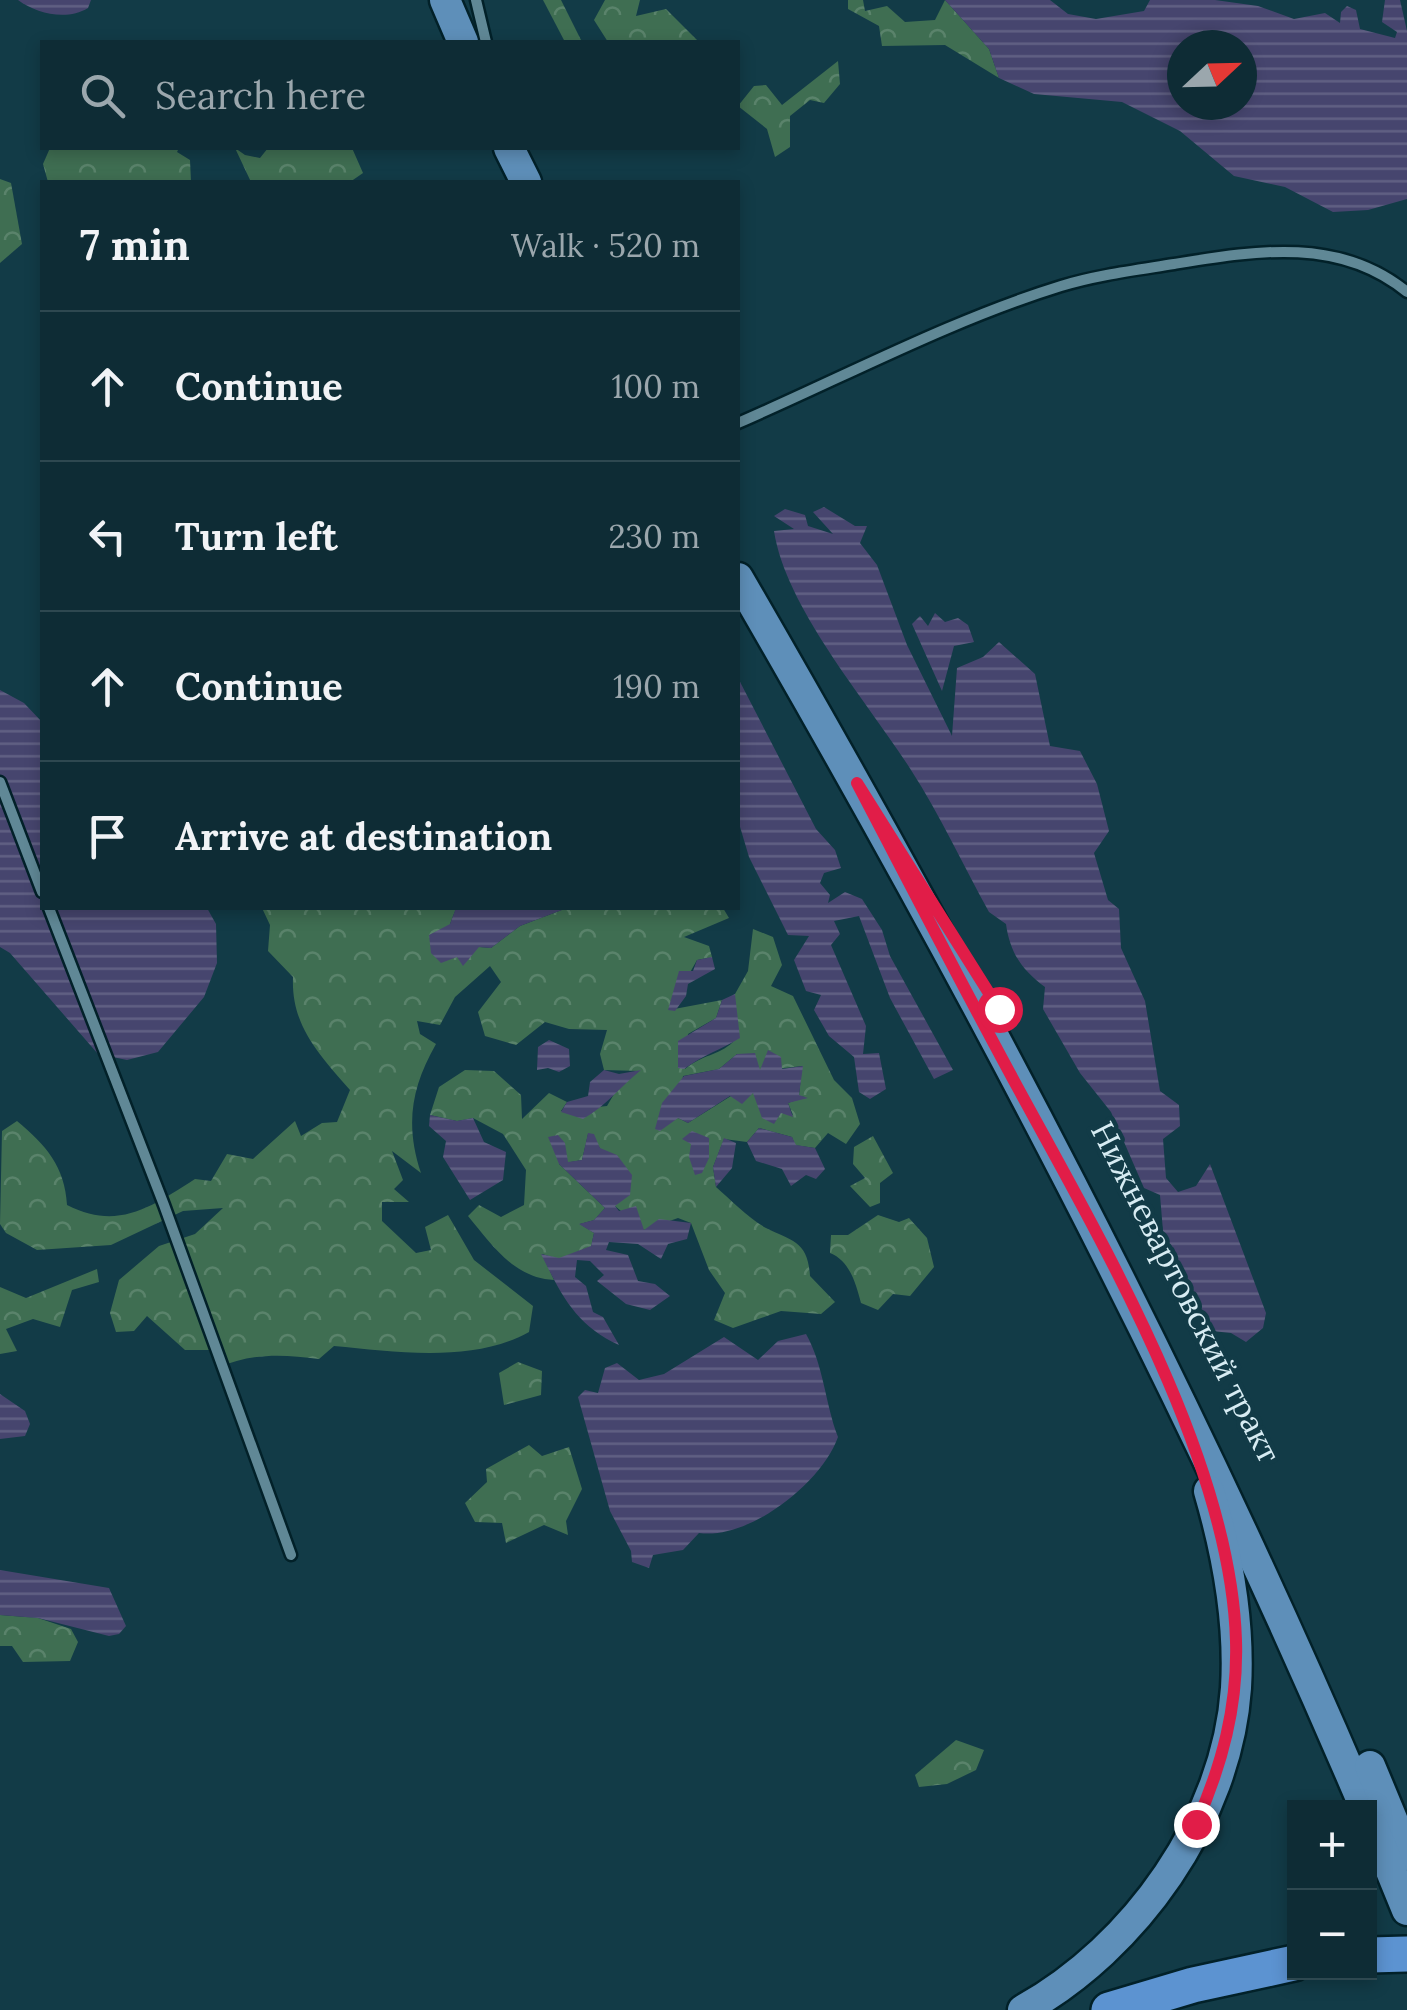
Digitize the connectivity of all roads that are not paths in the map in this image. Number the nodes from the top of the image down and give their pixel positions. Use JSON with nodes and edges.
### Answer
{"nodes":[{"id":1,"x":445,"y":0,"type":"edge"},
{"id":2,"x":476,"y":0,"type":"edge"},
{"id":3,"x":463,"y":40,"type":"edge"},
{"id":4,"x":486,"y":40,"type":"edge"},
{"id":5,"x":510,"y":150,"type":"edge"},
{"id":6,"x":525,"y":180,"type":"edge"},
{"id":7,"x":1407,"y":292,"type":"edge"},
{"id":8,"x":740,"y":421,"type":"edge"},
{"id":9,"x":740,"y":581,"type":"edge"},
{"id":10,"x":0,"y":782,"type":"edge"},
{"id":11,"x":857,"y":783,"type":"junction"},
{"id":12,"x":40,"y":887,"type":"edge"},
{"id":13,"x":49,"y":910,"type":"edge"},
{"id":14,"x":1143,"y":1326,"type":"junction"},
{"id":15,"x":290,"y":1555,"type":"dead end"},
{"id":16,"x":1360,"y":1800,"type":"edge"},
{"id":17,"x":1377,"y":1836,"type":"edge"},
{"id":18,"x":1407,"y":1856,"type":"edge"},
{"id":19,"x":1407,"y":1910,"type":"edge"},
{"id":20,"x":1377,"y":1954,"type":"edge"},
{"id":21,"x":1407,"y":1954,"type":"edge"},
{"id":22,"x":1287,"y":1965,"type":"edge"},
{"id":23,"x":1023,"y":2010,"type":"edge"},
{"id":24,"x":1109,"y":2010,"type":"edge"}],
"edges":[{"from":1,"to":3,"type":"main road"},
{"from":2,"to":4,"type":"lane"},
{"from":5,"to":6,"type":"main road"},
{"from":7,"to":8,"type":"lane"},
{"from":9,"to":11,"type":"main road","name":"Нижневартовский тракт"},
{"from":10,"to":12,"type":"lane"},
{"from":11,"to":14,"type":"main road","name":"Нижневартовский тракт"},
{"from":11,"to":18,"type":"main road","name":"Нижневартовский тракт"},
{"from":13,"to":15,"type":"lane"},
{"from":14,"to":16,"type":"main road","name":"Нижневартовский тракт"},
{"from":14,"to":23,"type":"main road"},
{"from":17,"to":19,"type":"main road"},
{"from":20,"to":21,"type":"highway"},
{"from":22,"to":24,"type":"highway"}]}
